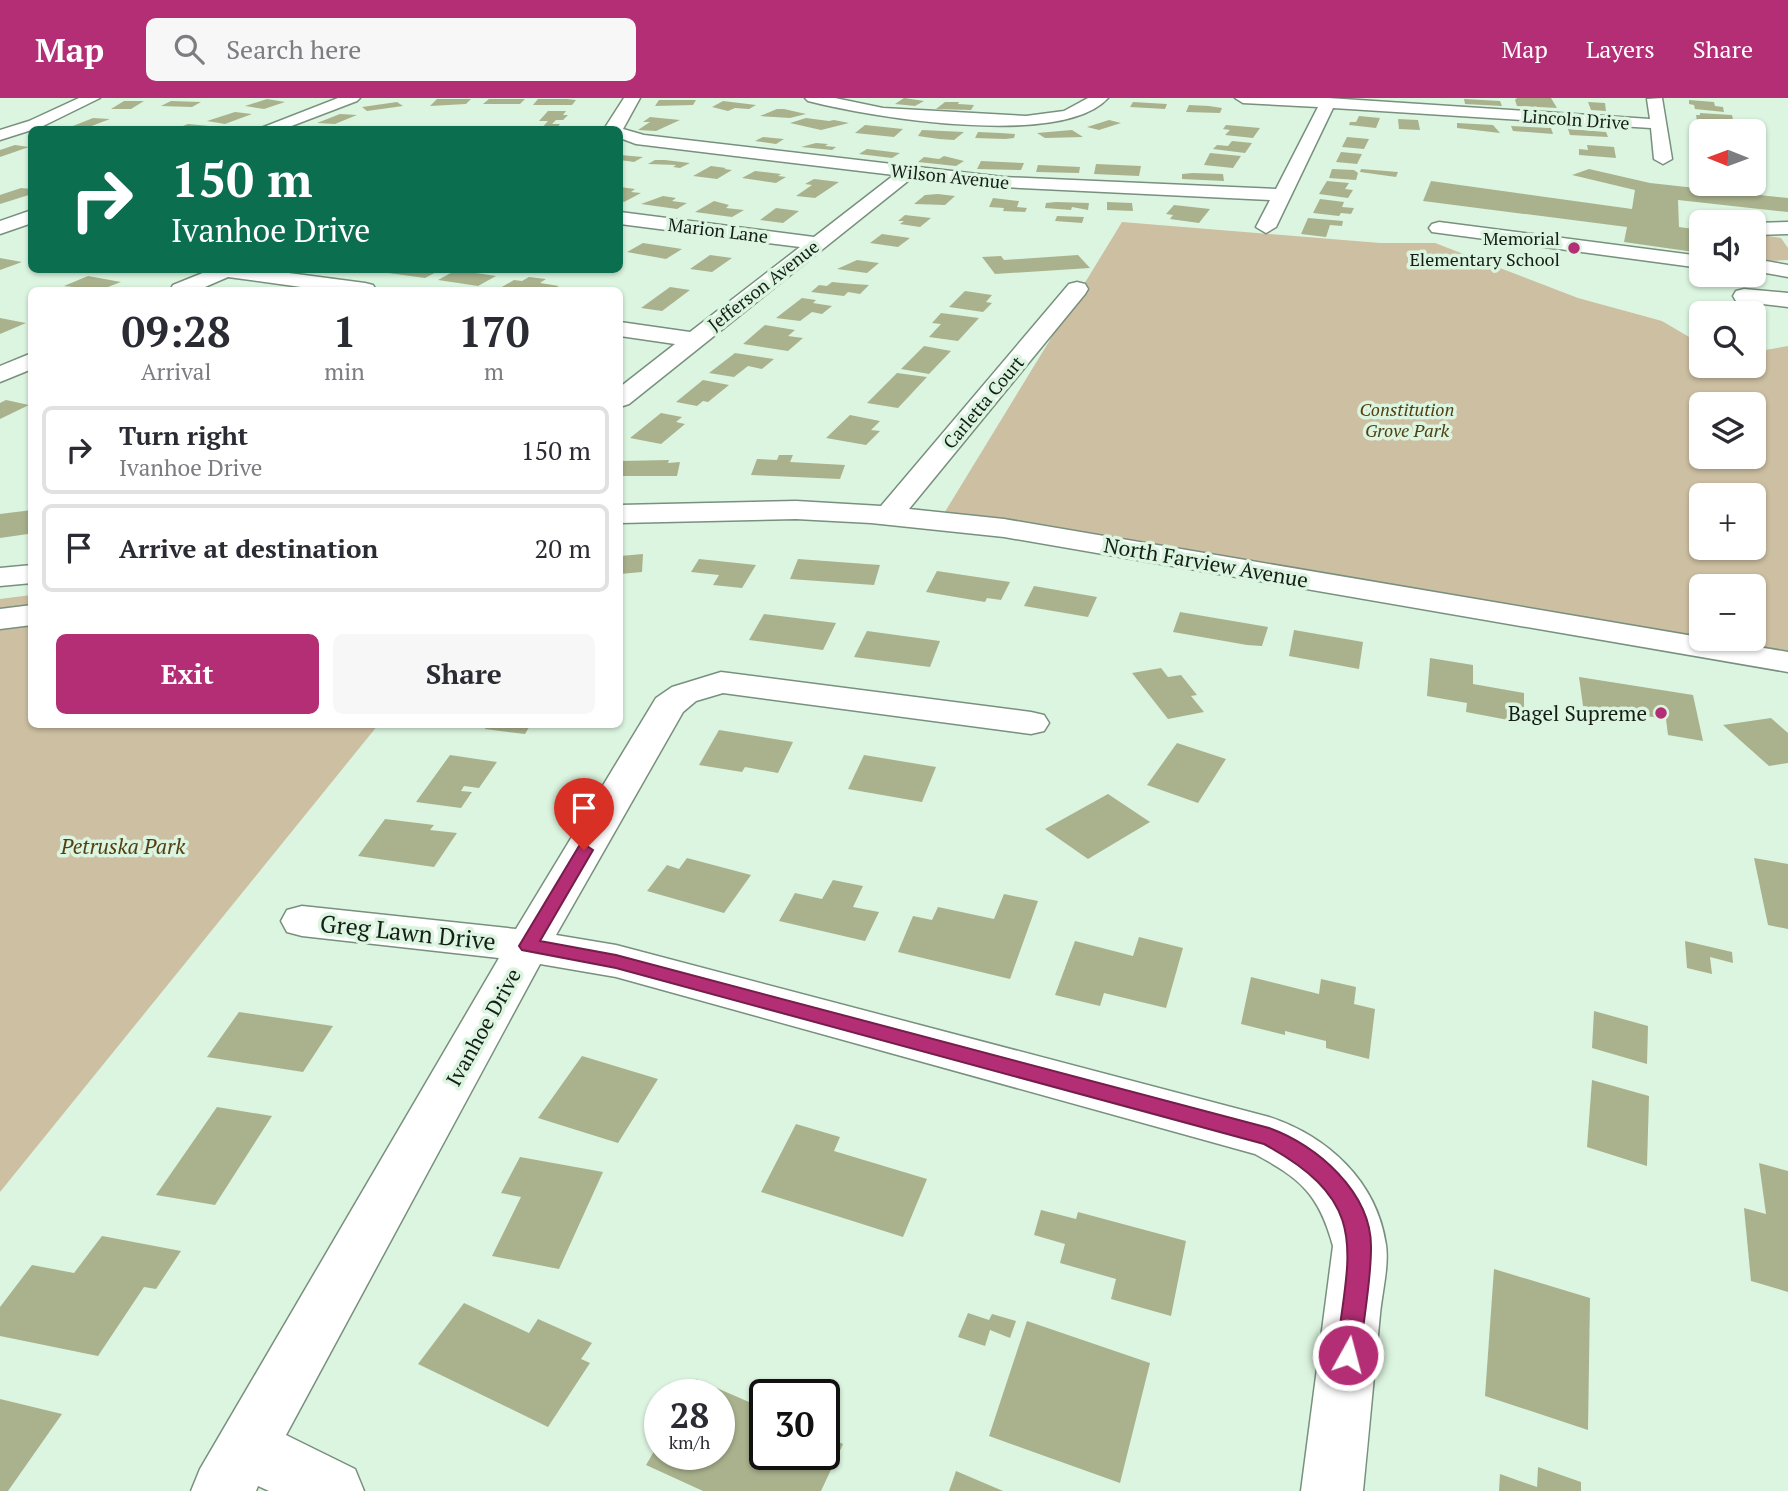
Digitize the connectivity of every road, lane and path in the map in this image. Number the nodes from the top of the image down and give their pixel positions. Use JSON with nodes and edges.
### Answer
{"nodes":[{"id":1,"x":92,"y":98,"type":"edge"},
{"id":2,"x":352,"y":98,"type":"edge"},
{"id":3,"x":632,"y":98,"type":"edge"},
{"id":4,"x":813,"y":98,"type":"edge"},
{"id":5,"x":1100,"y":98,"type":"edge"},
{"id":6,"x":1243,"y":98,"type":"edge"},
{"id":7,"x":1654,"y":98,"type":"edge"},
{"id":8,"x":1328,"y":103,"type":"junction"},
{"id":9,"x":1658,"y":124,"type":"junction"},
{"id":10,"x":28,"y":126,"type":"edge"},
{"id":11,"x":29,"y":126,"type":"edge"},
{"id":12,"x":275,"y":126,"type":"edge"},
{"id":13,"x":614,"y":126,"type":"edge"},
{"id":14,"x":623,"y":134,"type":"edge"},
{"id":15,"x":0,"y":135,"type":"edge"},
{"id":16,"x":1663,"y":159,"type":"dead end"},
{"id":17,"x":908,"y":172,"type":"junction"},
{"id":18,"x":1282,"y":195,"type":"junction"},
{"id":19,"x":28,"y":218,"type":"edge"},
{"id":20,"x":623,"y":218,"type":"edge"},
{"id":21,"x":1601,"y":224,"type":"dead end"},
{"id":22,"x":0,"y":228,"type":"edge"},
{"id":23,"x":1266,"y":228,"type":"dead end"},
{"id":24,"x":1440,"y":228,"type":"dead end"},
{"id":25,"x":0,"y":236,"type":"edge"},
{"id":26,"x":21,"y":239,"type":"dead end"},
{"id":27,"x":817,"y":243,"type":"junction"},
{"id":28,"x":1598,"y":248,"type":"junction"},
{"id":29,"x":1689,"y":260,"type":"edge"},
{"id":30,"x":1766,"y":267,"type":"edge"},
{"id":31,"x":1788,"y":271,"type":"edge"},
{"id":32,"x":218,"y":273,"type":"edge"},
{"id":33,"x":246,"y":273,"type":"edge"},
{"id":34,"x":188,"y":287,"type":"edge"},
{"id":35,"x":344,"y":287,"type":"edge"},
{"id":36,"x":1077,"y":289,"type":"dead end"},
{"id":37,"x":1788,"y":300,"type":"edge"},
{"id":38,"x":1766,"y":303,"type":"edge"},
{"id":39,"x":623,"y":329,"type":"edge"},
{"id":40,"x":694,"y":340,"type":"junction"},
{"id":41,"x":28,"y":362,"type":"edge"},
{"id":42,"x":0,"y":374,"type":"edge"},
{"id":43,"x":623,"y":397,"type":"edge"},
{"id":44,"x":623,"y":514,"type":"edge"},
{"id":45,"x":889,"y":515,"type":"junction"},
{"id":46,"x":28,"y":574,"type":"edge"},
{"id":47,"x":0,"y":578,"type":"edge"},
{"id":48,"x":28,"y":616,"type":"edge"},
{"id":49,"x":0,"y":619,"type":"edge"},
{"id":50,"x":1788,"y":662,"type":"edge"},
{"id":51,"x":1031,"y":723,"type":"dead end"},
{"id":52,"x":302,"y":921,"type":"dead end"},
{"id":53,"x":528,"y":946,"type":"junction"},
{"id":54,"x":235,"y":1469,"type":"edge"},
{"id":55,"x":333,"y":1491,"type":"edge"},
{"id":56,"x":1332,"y":1491,"type":"edge"}],
"edges":[{"from":1,"to":11,"type":"street"},
{"from":2,"to":12,"type":"street"},
{"from":3,"to":13,"type":"street"},
{"from":4,"to":5,"type":"street"},
{"from":6,"to":8,"type":"street","name":"Lincoln Drive"},
{"from":7,"to":9,"type":"street"},
{"from":8,"to":9,"type":"street","name":"Lincoln Drive"},
{"from":8,"to":18,"type":"street"},
{"from":9,"to":16,"type":"street"},
{"from":10,"to":15,"type":"street"},
{"from":14,"to":17,"type":"street","name":"Wilson Avenue"},
{"from":17,"to":18,"type":"street","name":"Wilson Avenue"},
{"from":17,"to":27,"type":"street","name":"Jefferson Avenue"},
{"from":18,"to":23,"type":"street"},
{"from":19,"to":22,"type":"street"},
{"from":20,"to":27,"type":"street","name":"Marion Lane"},
{"from":21,"to":28,"type":"street"},
{"from":24,"to":28,"type":"street"},
{"from":25,"to":26,"type":"street"},
{"from":27,"to":40,"type":"street","name":"Jefferson Avenue"},
{"from":28,"to":29,"type":"street"},
{"from":30,"to":31,"type":"street"},
{"from":32,"to":34,"type":"street"},
{"from":33,"to":35,"type":"street"},
{"from":36,"to":45,"type":"street","name":"Carletta Court"},
{"from":37,"to":38,"type":"street"},
{"from":39,"to":40,"type":"street"},
{"from":40,"to":43,"type":"street","name":"Jefferson Avenue"},
{"from":41,"to":42,"type":"street"},
{"from":44,"to":45,"type":"street","name":"North Farview Avenue"},
{"from":45,"to":50,"type":"street","name":"North Farview Avenue"},
{"from":46,"to":47,"type":"street"},
{"from":48,"to":49,"type":"street"},
{"from":51,"to":53,"type":"street","name":"Ivanhoe Drive"},
{"from":52,"to":53,"type":"street","name":"Greg Lawn Drive"},
{"from":53,"to":54,"type":"street","name":"Ivanhoe Drive"},
{"from":53,"to":56,"type":"street","name":"Greg Lawn Drive"},
{"from":54,"to":55,"type":"street"}]}
